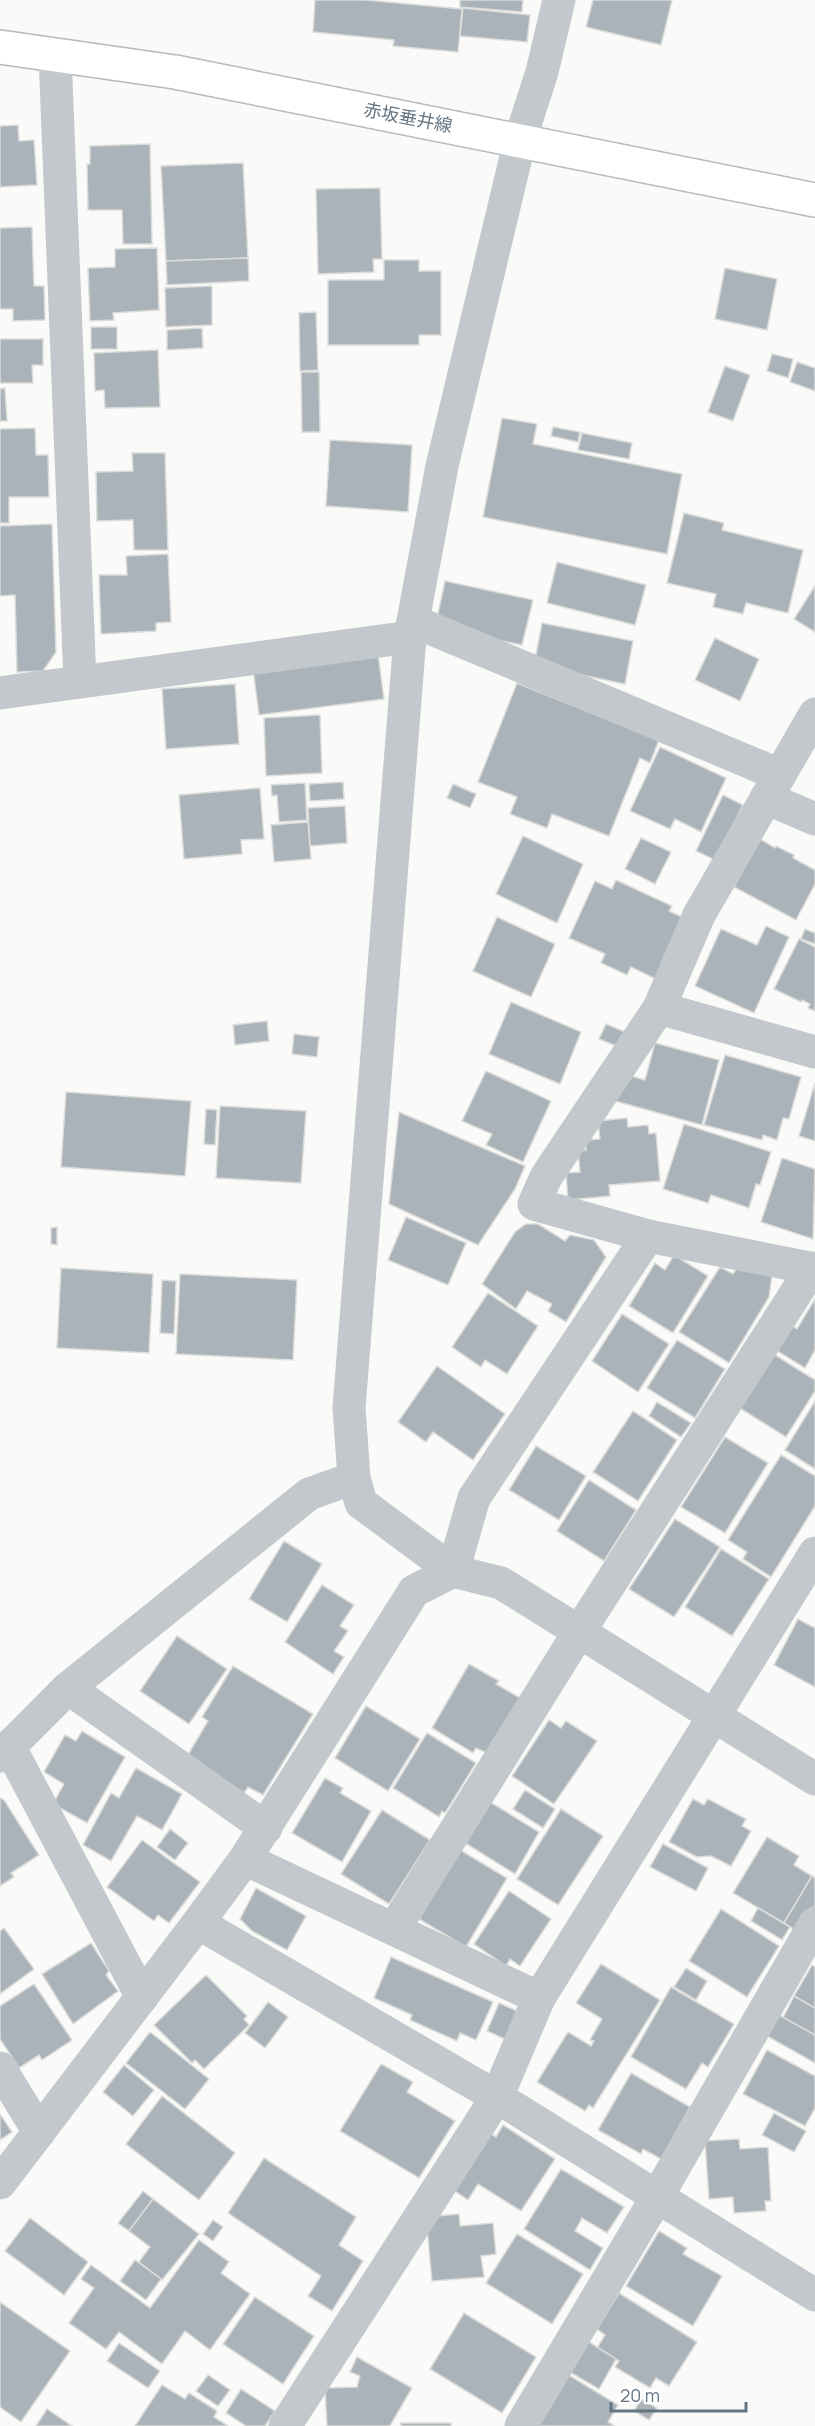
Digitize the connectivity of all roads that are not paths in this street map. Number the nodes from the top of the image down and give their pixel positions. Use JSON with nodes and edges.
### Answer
{"nodes":[{"id":1,"x":559,"y":0,"type":"edge"},
{"id":2,"x":0,"y":47,"type":"edge"},
{"id":3,"x":55,"y":55,"type":"junction"},
{"id":4,"x":520,"y":140,"type":"junction"},
{"id":5,"x":815,"y":200,"type":"edge"},
{"id":6,"x":412,"y":629,"type":"junction"},
{"id":7,"x":81,"y":682,"type":"junction"},
{"id":8,"x":0,"y":693,"type":"edge"},
{"id":9,"x":815,"y":714,"type":"edge"},
{"id":10,"x":773,"y":786,"type":"junction"},
{"id":11,"x":815,"y":819,"type":"edge"},
{"id":12,"x":658,"y":1008,"type":"junction"},
{"id":13,"x":815,"y":1052,"type":"edge"},
{"id":14,"x":648,"y":1236,"type":"junction"},
{"id":15,"x":813,"y":1269,"type":"edge"},
{"id":16,"x":354,"y":1478,"type":"junction"},
{"id":17,"x":815,"y":1553,"type":"edge"},
{"id":18,"x":453,"y":1571,"type":"junction"},
{"id":19,"x":579,"y":1632,"type":"junction"},
{"id":20,"x":68,"y":1688,"type":"junction"},
{"id":21,"x":713,"y":1716,"type":"junction"},
{"id":22,"x":5,"y":1751,"type":"edge"},
{"id":23,"x":815,"y":1779,"type":"edge"},
{"id":24,"x":266,"y":1828,"type":"junction"},
{"id":25,"x":244,"y":1859,"type":"junction"},
{"id":26,"x":198,"y":1923,"type":"junction"},
{"id":27,"x":815,"y":1923,"type":"edge"},
{"id":28,"x":394,"y":1929,"type":"junction"},
{"id":29,"x":142,"y":1997,"type":"junction"},
{"id":30,"x":539,"y":1998,"type":"junction"},
{"id":31,"x":0,"y":2068,"type":"edge"},
{"id":32,"x":498,"y":2097,"type":"junction"},
{"id":33,"x":39,"y":2132,"type":"junction"},
{"id":34,"x":0,"y":2183,"type":"edge"},
{"id":35,"x":657,"y":2197,"type":"junction"},
{"id":36,"x":815,"y":2295,"type":"edge"},
{"id":37,"x":285,"y":2426,"type":"edge"},
{"id":38,"x":521,"y":2426,"type":"edge"}],
"edges":[{"from":1,"to":4,"type":"street"},
{"from":2,"to":3,"type":"main road","name":"赤坂垂井線"},
{"from":3,"to":4,"type":"main road","name":"赤坂垂井線"},
{"from":3,"to":7,"type":"street"},
{"from":4,"to":5,"type":"main road","name":"赤坂垂井線"},
{"from":4,"to":6,"type":"street"},
{"from":6,"to":7,"type":"street"},
{"from":6,"to":10,"type":"street"},
{"from":6,"to":16,"type":"street"},
{"from":7,"to":8,"type":"street"},
{"from":9,"to":10,"type":"street"},
{"from":10,"to":11,"type":"street"},
{"from":10,"to":12,"type":"street"},
{"from":12,"to":13,"type":"street"},
{"from":12,"to":14,"type":"street"},
{"from":14,"to":15,"type":"street"},
{"from":14,"to":18,"type":"street"},
{"from":15,"to":19,"type":"street"},
{"from":16,"to":18,"type":"street"},
{"from":16,"to":20,"type":"street"},
{"from":17,"to":21,"type":"street"},
{"from":18,"to":19,"type":"street"},
{"from":18,"to":24,"type":"street"},
{"from":19,"to":21,"type":"street"},
{"from":19,"to":28,"type":"street"},
{"from":20,"to":22,"type":"street"},
{"from":20,"to":24,"type":"street"},
{"from":21,"to":23,"type":"street"},
{"from":21,"to":30,"type":"street"},
{"from":22,"to":29,"type":"street"},
{"from":24,"to":25,"type":"street"},
{"from":25,"to":26,"type":"street"},
{"from":25,"to":28,"type":"street"},
{"from":26,"to":29,"type":"street"},
{"from":26,"to":32,"type":"street"},
{"from":27,"to":35,"type":"street"},
{"from":28,"to":30,"type":"street"},
{"from":29,"to":33,"type":"street"},
{"from":30,"to":32,"type":"street"},
{"from":31,"to":33,"type":"street"},
{"from":32,"to":35,"type":"street"},
{"from":32,"to":37,"type":"street"},
{"from":33,"to":34,"type":"street"},
{"from":35,"to":36,"type":"street"},
{"from":35,"to":38,"type":"street"}]}
